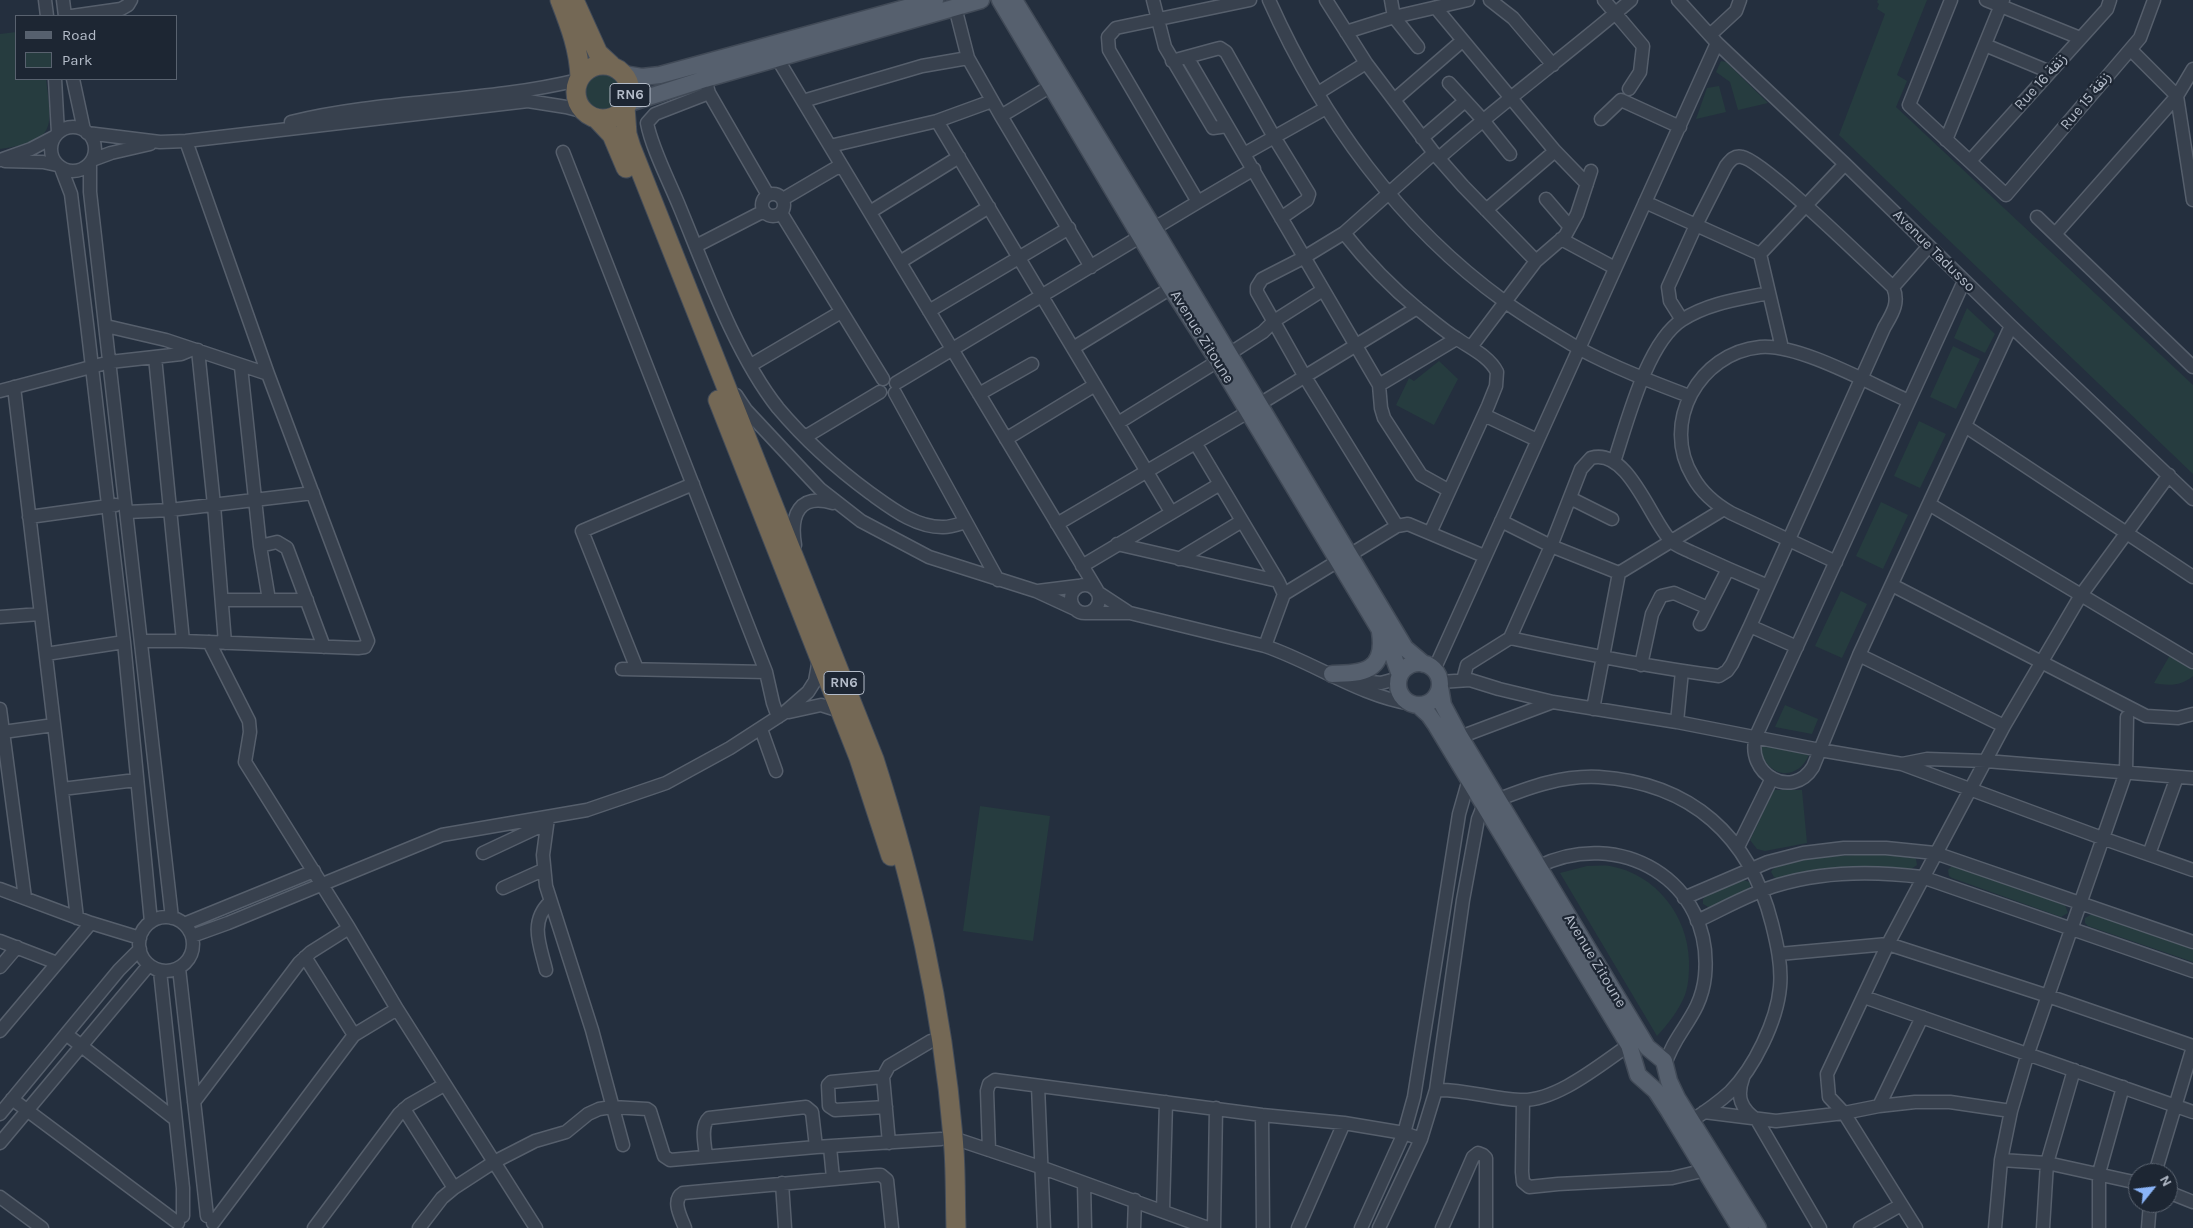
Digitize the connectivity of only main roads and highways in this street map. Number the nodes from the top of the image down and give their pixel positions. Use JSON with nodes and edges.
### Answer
{"nodes":[{"id":1,"x":560,"y":0,"type":"edge"},
{"id":2,"x":574,"y":0,"type":"edge"},
{"id":3,"x":935,"y":0,"type":"edge"},
{"id":4,"x":981,"y":0,"type":"edge"},
{"id":5,"x":1000,"y":0,"type":"edge"},
{"id":6,"x":1014,"y":0,"type":"edge"},
{"id":7,"x":617,"y":70,"type":"junction"},
{"id":8,"x":579,"y":78,"type":"junction"},
{"id":9,"x":626,"y":105,"type":"junction"},
{"id":10,"x":590,"y":115,"type":"junction"},
{"id":11,"x":1148,"y":233,"type":"junction"},
{"id":12,"x":1223,"y":358,"type":"junction"},
{"id":13,"x":1343,"y":558,"type":"junction"},
{"id":14,"x":1380,"y":630,"type":"junction"},
{"id":15,"x":1435,"y":676,"type":"junction"},
{"id":16,"x":1337,"y":677,"type":"road end"},
{"id":17,"x":1400,"y":677,"type":"junction"},
{"id":18,"x":1415,"y":705,"type":"junction"},
{"id":19,"x":1490,"y":802,"type":"junction"},
{"id":20,"x":1661,"y":1061,"type":"junction"},
{"id":21,"x":1637,"y":1065,"type":"junction"},
{"id":22,"x":1645,"y":1081,"type":"junction"},
{"id":23,"x":947,"y":1139,"type":"junction"},
{"id":24,"x":944,"y":1228,"type":"edge"},
{"id":25,"x":956,"y":1228,"type":"edge"},
{"id":26,"x":1740,"y":1228,"type":"edge"},
{"id":27,"x":1758,"y":1228,"type":"edge"}],
"edges":[{"from":1,"to":8,"type":"highway","number":"RN6"},
{"from":2,"to":7,"type":"highway","number":"RN6"},
{"from":3,"to":7,"type":"main road"},
{"from":4,"to":9,"type":"main road"},
{"from":5,"to":11,"type":"main road","name":"Avenue Zitoune"},
{"from":6,"to":11,"type":"main road","name":"Avenue Zitoune"},
{"from":7,"to":8,"type":"highway","number":"RN6"},
{"from":7,"to":9,"type":"highway","number":"RN6"},
{"from":8,"to":10,"type":"highway","number":"RN6"},
{"from":9,"to":10,"type":"highway","number":"RN6"},
{"from":9,"to":23,"type":"highway","number":"RN6"},
{"from":10,"to":23,"type":"highway","number":"RN6"},
{"from":11,"to":12,"type":"main road","name":"Avenue Zitoune"},
{"from":11,"to":12,"type":"main road","name":"Avenue Zitoune"},
{"from":12,"to":13,"type":"main road","name":"Avenue Zitoune"},
{"from":13,"to":14,"type":"main road","name":"Avenue Zitoune"},
{"from":13,"to":15,"type":"main road","name":"Avenue Zitoune"},
{"from":14,"to":16,"type":"main road"},
{"from":14,"to":17,"type":"main road","name":"Avenue Zitoune"},
{"from":15,"to":17,"type":"main road"},
{"from":15,"to":18,"type":"main road"},
{"from":15,"to":19,"type":"main road","name":"Avenue Zitoune"},
{"from":17,"to":18,"type":"main road"},
{"from":18,"to":19,"type":"main road","name":"Avenue Zitoune"},
{"from":19,"to":20,"type":"main road","name":"Avenue Zitoune"},
{"from":19,"to":21,"type":"main road","name":"Avenue Zitoune"},
{"from":20,"to":21,"type":"main road"},
{"from":20,"to":22,"type":"main road"},
{"from":20,"to":27,"type":"main road","name":"Avenue Zitoune"},
{"from":21,"to":22,"type":"main road","name":"Avenue Zitoune"},
{"from":22,"to":26,"type":"main road","name":"Avenue Zitoune"},
{"from":23,"to":24,"type":"highway","number":"RN6"},
{"from":23,"to":25,"type":"highway","number":"RN6"}]}
